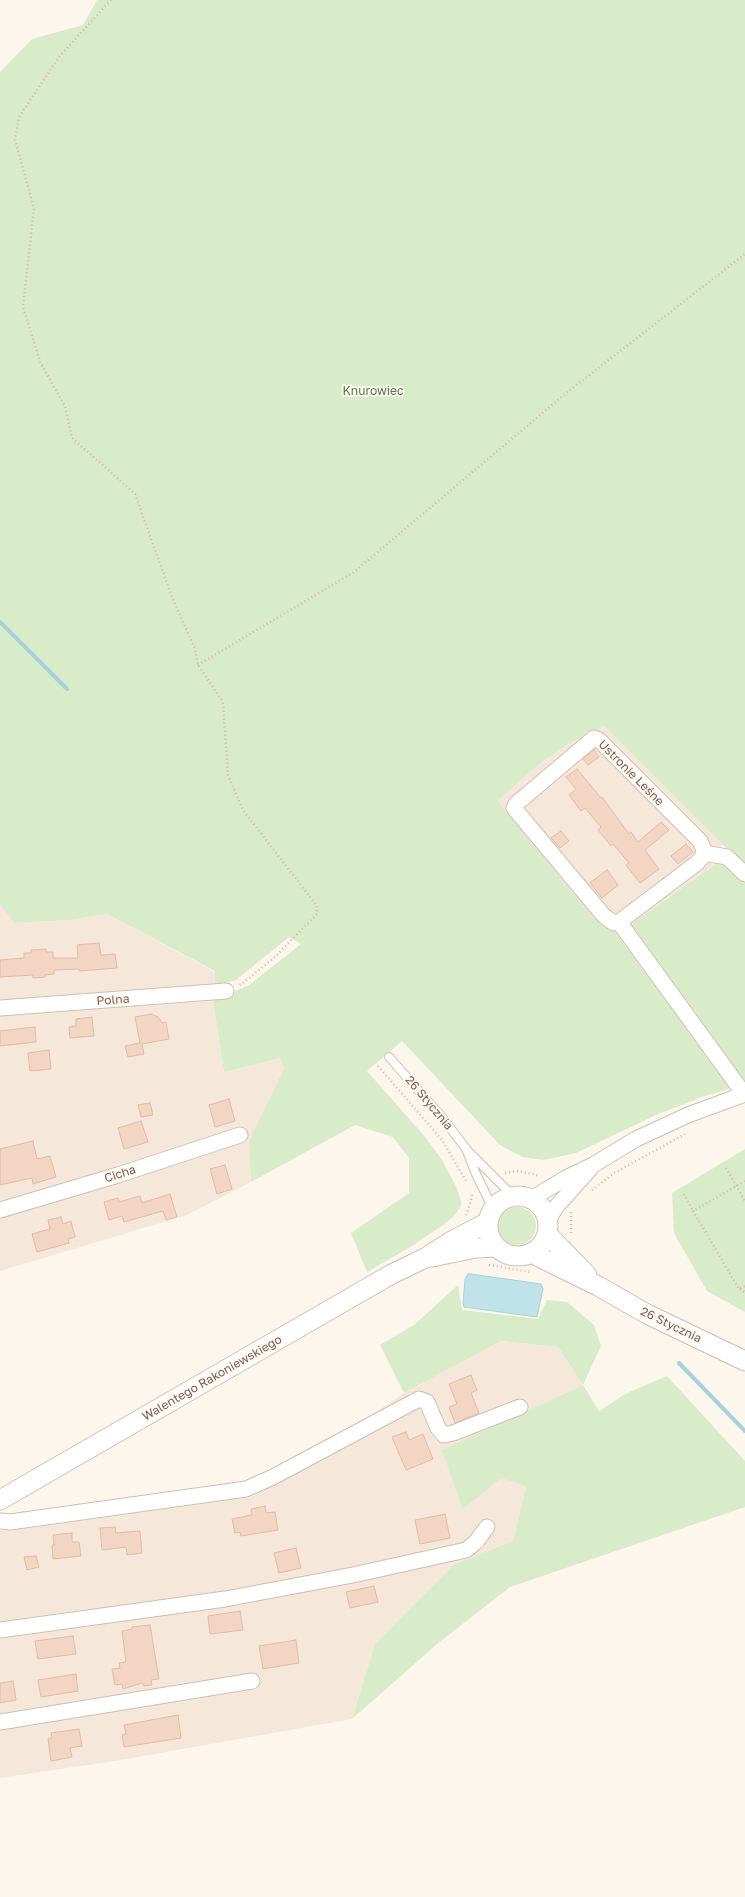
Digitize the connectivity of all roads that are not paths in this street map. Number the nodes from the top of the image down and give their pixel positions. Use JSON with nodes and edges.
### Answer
{"nodes":[{"id":1,"x":704,"y":853,"type":"junction"},
{"id":2,"x":745,"y":874,"type":"edge"},
{"id":3,"x":619,"y":922,"type":"junction"},
{"id":4,"x":226,"y":991,"type":"road end"},
{"id":5,"x":0,"y":1008,"type":"edge"},
{"id":6,"x":389,"y":1057,"type":"dead end"},
{"id":7,"x":744,"y":1094,"type":"edge"},
{"id":8,"x":240,"y":1136,"type":"dead end"},
{"id":9,"x":467,"y":1150,"type":"junction"},
{"id":10,"x":593,"y":1165,"type":"junction"},
{"id":11,"x":522,"y":1197,"type":"junction"},
{"id":12,"x":0,"y":1210,"type":"edge"},
{"id":13,"x":490,"y":1216,"type":"junction"},
{"id":14,"x":548,"y":1227,"type":"junction"},
{"id":15,"x":496,"y":1247,"type":"junction"},
{"id":16,"x":531,"y":1253,"type":"junction"},
{"id":17,"x":425,"y":1258,"type":"junction"},
{"id":18,"x":598,"y":1286,"type":"junction"},
{"id":19,"x":745,"y":1361,"type":"edge"},
{"id":20,"x":520,"y":1407,"type":"dead end"},
{"id":21,"x":0,"y":1500,"type":"edge"},
{"id":22,"x":0,"y":1521,"type":"edge"},
{"id":23,"x":487,"y":1528,"type":"dead end"},
{"id":24,"x":0,"y":1630,"type":"edge"},
{"id":25,"x":252,"y":1682,"type":"dead end"},
{"id":26,"x":0,"y":1722,"type":"edge"}],
"edges":[{"from":1,"to":2,"type":"street"},
{"from":1,"to":3,"type":"street"},
{"from":1,"to":3,"type":"street","name":"Ustronie Leśne"},
{"from":3,"to":7,"type":"street","name":"Ustronie Leśne"},
{"from":4,"to":5,"type":"street","name":"Polna"},
{"from":6,"to":9,"type":"lane","name":"26 Stycznia"},
{"from":7,"to":10,"type":"street"},
{"from":8,"to":12,"type":"street","name":"Cicha"},
{"from":9,"to":11,"type":"lane","name":"26 Stycznia"},
{"from":9,"to":13,"type":"lane","name":"26 Stycznia"},
{"from":10,"to":11,"type":"street"},
{"from":10,"to":14,"type":"street"},
{"from":11,"to":13,"type":"street"},
{"from":11,"to":14,"type":"street"},
{"from":13,"to":15,"type":"street"},
{"from":13,"to":17,"type":"street","name":"Walentego Rakoniewskiego"},
{"from":14,"to":16,"type":"street"},
{"from":14,"to":18,"type":"street","name":"26 Stycznia"},
{"from":15,"to":16,"type":"street"},
{"from":15,"to":17,"type":"street","name":"Walentego Rakoniewskiego"},
{"from":16,"to":18,"type":"street","name":"26 Stycznia"},
{"from":17,"to":21,"type":"street","name":"Walentego Rakoniewskiego"},
{"from":18,"to":19,"type":"street","name":"26 Stycznia"},
{"from":20,"to":22,"type":"street"},
{"from":23,"to":24,"type":"street"},
{"from":25,"to":26,"type":"street"}]}
